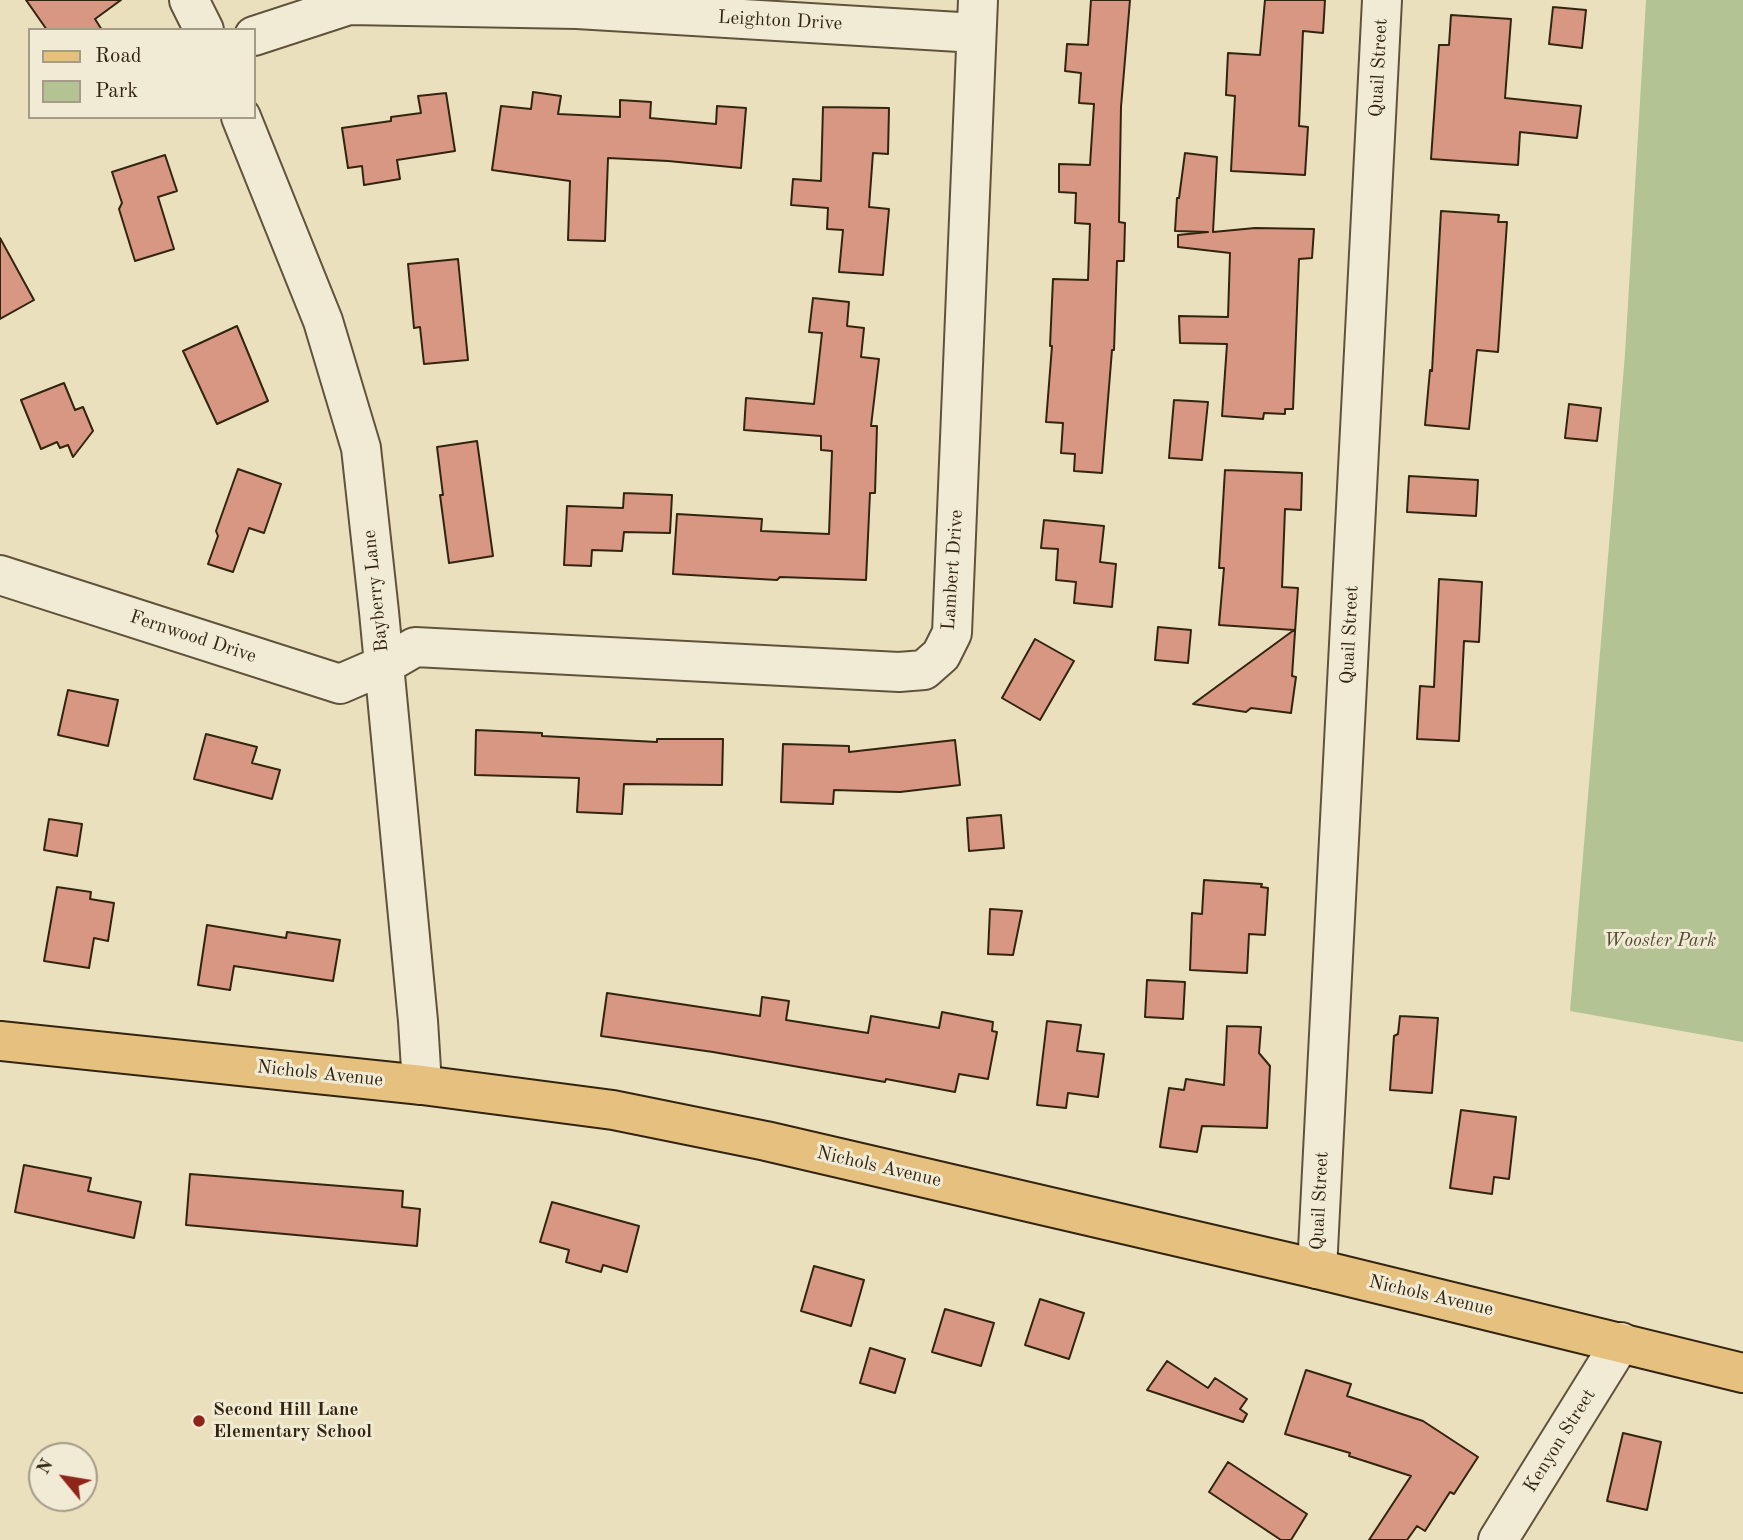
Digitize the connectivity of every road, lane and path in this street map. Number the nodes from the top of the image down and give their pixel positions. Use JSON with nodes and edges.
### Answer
{"nodes":[{"id":1,"x":189,"y":0,"type":"edge"},
{"id":2,"x":1382,"y":0,"type":"edge"},
{"id":3,"x":577,"y":5,"type":"edge"},
{"id":4,"x":977,"y":16,"type":"edge"},
{"id":5,"x":203,"y":28,"type":"edge"},
{"id":6,"x":256,"y":35,"type":"edge"},
{"id":7,"x":242,"y":119,"type":"edge"},
{"id":8,"x":0,"y":575,"type":"edge"},
{"id":9,"x":384,"y":664,"type":"junction"},
{"id":10,"x":0,"y":1041,"type":"edge"},
{"id":11,"x":422,"y":1085,"type":"junction"},
{"id":12,"x":1317,"y":1269,"type":"junction"},
{"id":13,"x":1621,"y":1342,"type":"junction"},
{"id":14,"x":1743,"y":1373,"type":"edge"},
{"id":15,"x":1498,"y":1540,"type":"edge"}],
"edges":[{"from":1,"to":5,"type":"street"},
{"from":2,"to":12,"type":"street","name":"Quail Street"},
{"from":3,"to":4,"type":"street","name":"Leighton Drive"},
{"from":3,"to":6,"type":"street","name":"Leighton Drive"},
{"from":4,"to":9,"type":"street","name":"Lambert Drive"},
{"from":7,"to":9,"type":"street","name":"Bayberry Lane"},
{"from":8,"to":9,"type":"street","name":"Fernwood Drive"},
{"from":9,"to":11,"type":"street","name":"Bayberry Lane"},
{"from":10,"to":11,"type":"main road","name":"Nichols Avenue"},
{"from":11,"to":12,"type":"main road","name":"Nichols Avenue"},
{"from":12,"to":13,"type":"main road","name":"Nichols Avenue"},
{"from":13,"to":14,"type":"main road","name":"Nichols Avenue"},
{"from":13,"to":15,"type":"street","name":"Kenyon Street"}]}
